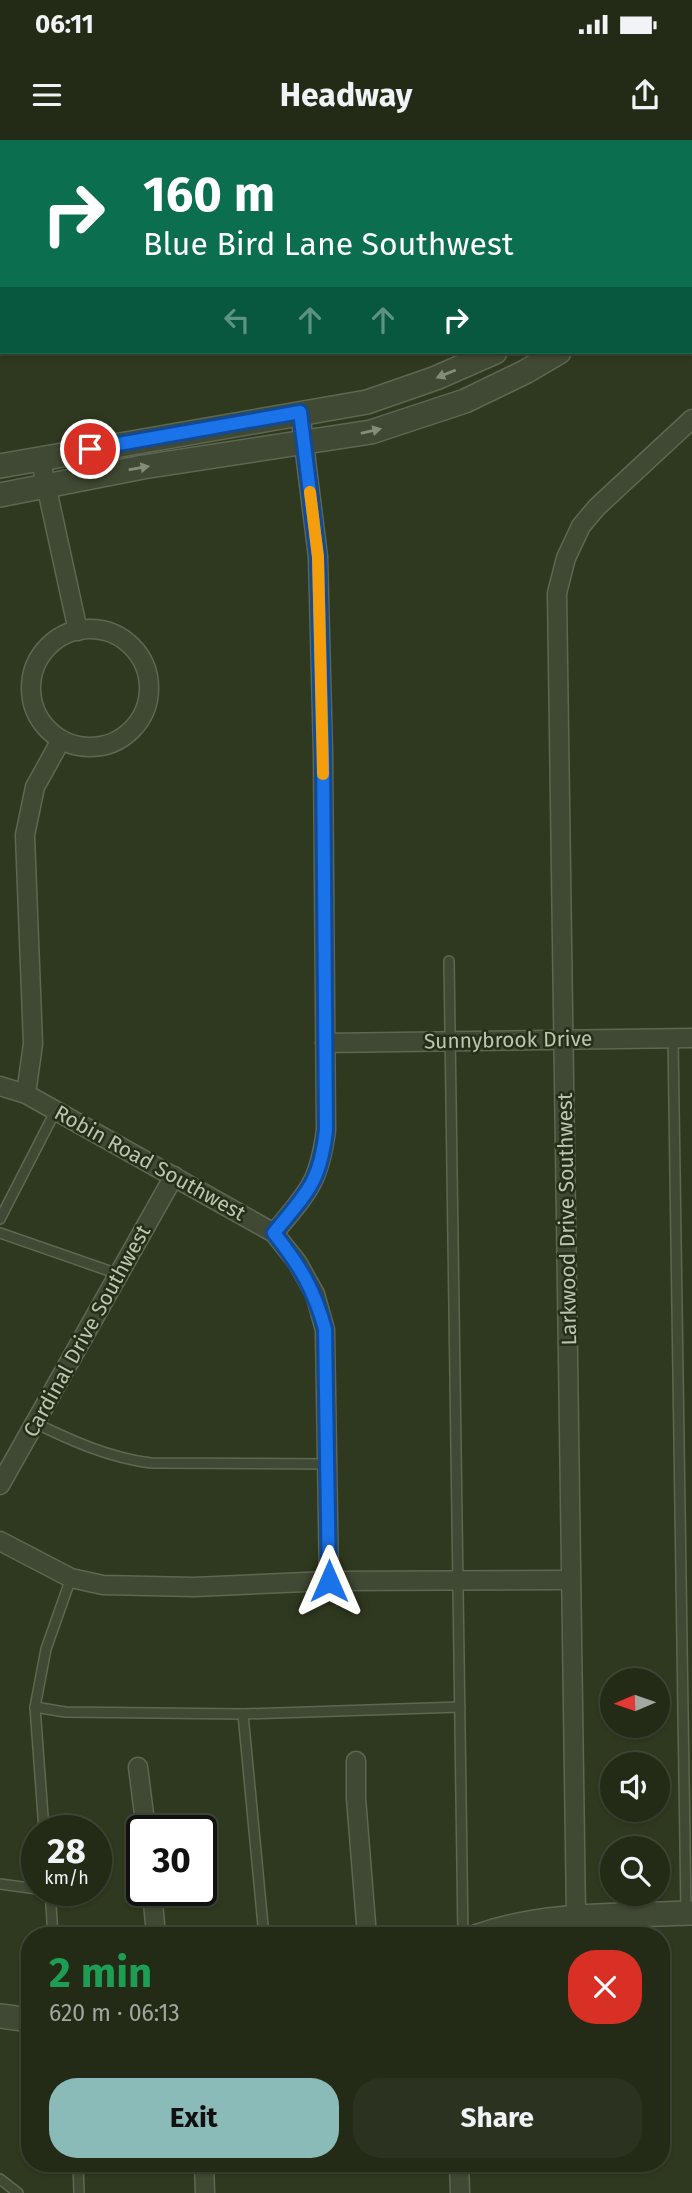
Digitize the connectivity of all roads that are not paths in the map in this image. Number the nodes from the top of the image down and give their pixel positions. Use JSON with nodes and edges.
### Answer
{"nodes":[{"id":1,"x":490,"y":354,"type":"edge"},
{"id":2,"x":556,"y":354,"type":"edge"},
{"id":3,"x":300,"y":412,"type":"junction"},
{"id":4,"x":692,"y":419,"type":"edge"},
{"id":5,"x":304,"y":444,"type":"junction"},
{"id":6,"x":40,"y":457,"type":"junction"},
{"id":7,"x":0,"y":466,"type":"edge"},
{"id":8,"x":46,"y":486,"type":"junction"},
{"id":9,"x":0,"y":495,"type":"edge"},
{"id":10,"x":78,"y":631,"type":"junction"},
{"id":11,"x":61,"y":740,"type":"junction"},
{"id":12,"x":450,"y":961,"type":"dead end"},
{"id":13,"x":565,"y":1038,"type":"junction"},
{"id":14,"x":673,"y":1038,"type":"junction"},
{"id":15,"x":692,"y":1038,"type":"edge"},
{"id":16,"x":451,"y":1041,"type":"junction"},
{"id":17,"x":325,"y":1043,"type":"junction"},
{"id":18,"x":0,"y":1086,"type":"edge"},
{"id":19,"x":26,"y":1094,"type":"junction"},
{"id":20,"x":56,"y":1110,"type":"junction"},
{"id":21,"x":174,"y":1176,"type":"junction"},
{"id":22,"x":0,"y":1219,"type":"edge"},
{"id":23,"x":0,"y":1233,"type":"edge"},
{"id":24,"x":274,"y":1233,"type":"junction"},
{"id":25,"x":118,"y":1274,"type":"junction"},
{"id":26,"x":35,"y":1423,"type":"junction"},
{"id":27,"x":328,"y":1464,"type":"junction"},
{"id":28,"x":0,"y":1485,"type":"edge"},
{"id":29,"x":0,"y":1541,"type":"edge"},
{"id":30,"x":71,"y":1578,"type":"junction"},
{"id":31,"x":459,"y":1579,"type":"junction"},
{"id":32,"x":570,"y":1580,"type":"junction"},
{"id":33,"x":329,"y":1581,"type":"junction"},
{"id":34,"x":35,"y":1707,"type":"junction"},
{"id":35,"x":460,"y":1707,"type":"junction"},
{"id":36,"x":243,"y":1714,"type":"junction"},
{"id":37,"x":356,"y":1761,"type":"dead end"},
{"id":38,"x":138,"y":1767,"type":"dead end"},
{"id":39,"x":43,"y":1815,"type":"edge"},
{"id":40,"x":144,"y":1815,"type":"edge"},
{"id":41,"x":0,"y":1884,"type":"edge"},
{"id":42,"x":21,"y":1887,"type":"edge"},
{"id":43,"x":51,"y":1906,"type":"edge"},
{"id":44,"x":153,"y":1906,"type":"edge"},
{"id":45,"x":689,"y":1914,"type":"edge"},
{"id":46,"x":576,"y":1915,"type":"junction"},
{"id":47,"x":52,"y":1927,"type":"edge"},
{"id":48,"x":155,"y":1927,"type":"edge"},
{"id":49,"x":263,"y":1927,"type":"edge"},
{"id":50,"x":366,"y":1927,"type":"edge"},
{"id":51,"x":463,"y":1927,"type":"edge"},
{"id":52,"x":514,"y":1927,"type":"edge"},
{"id":53,"x":0,"y":2015,"type":"edge"},
{"id":54,"x":21,"y":2018,"type":"edge"},
{"id":55,"x":78,"y":2172,"type":"edge"},
{"id":56,"x":204,"y":2172,"type":"edge"},
{"id":57,"x":459,"y":2172,"type":"edge"},
{"id":58,"x":0,"y":2179,"type":"edge"},
{"id":59,"x":18,"y":2193,"type":"edge"},
{"id":60,"x":79,"y":2193,"type":"edge"},
{"id":61,"x":205,"y":2193,"type":"edge"},
{"id":62,"x":460,"y":2193,"type":"edge"}],
"edges":[{"from":1,"to":3,"type":"street","one_way":true},
{"from":5,"to":2,"type":"street","one_way":true},
{"from":3,"to":5,"type":"street"},
{"from":3,"to":6,"type":"street"},
{"from":4,"to":13,"type":"street","name":"Larkwood Drive Southwest"},
{"from":8,"to":5,"type":"street","one_way":true},
{"from":5,"to":17,"type":"street"},
{"from":6,"to":7,"type":"street"},
{"from":6,"to":8,"type":"street"},
{"from":8,"to":9,"type":"street"},
{"from":8,"to":10,"type":"street"},
{"from":10,"to":11,"type":"street"},
{"from":10,"to":11,"type":"street"},
{"from":11,"to":19,"type":"street"},
{"from":12,"to":16,"type":"lane"},
{"from":13,"to":14,"type":"street","name":"Sunnybrook Drive"},
{"from":13,"to":16,"type":"street","name":"Sunnybrook Drive"},
{"from":13,"to":32,"type":"street","name":"Larkwood Drive Southwest"},
{"from":14,"to":15,"type":"street","name":"Sunnybrook Drive"},
{"from":14,"to":45,"type":"lane"},
{"from":16,"to":17,"type":"street","name":"Sunnybrook Drive"},
{"from":16,"to":31,"type":"lane"},
{"from":17,"to":24,"type":"street"},
{"from":18,"to":19,"type":"street","name":"Robin Road Southwest"},
{"from":19,"to":20,"type":"street","name":"Robin Road Southwest"},
{"from":20,"to":21,"type":"street","name":"Robin Road Southwest"},
{"from":20,"to":22,"type":"lane"},
{"from":21,"to":24,"type":"street","name":"Robin Road Southwest"},
{"from":21,"to":25,"type":"street","name":"Cardinal Drive Southwest"},
{"from":23,"to":25,"type":"lane"},
{"from":24,"to":27,"type":"street","name":"Robin Road Southwest"},
{"from":25,"to":26,"type":"street","name":"Cardinal Drive Southwest"},
{"from":26,"to":27,"type":"lane"},
{"from":26,"to":28,"type":"street","name":"Cardinal Drive Southwest"},
{"from":27,"to":33,"type":"street","name":"Robin Road Southwest"},
{"from":29,"to":30,"type":"street"},
{"from":30,"to":33,"type":"street"},
{"from":30,"to":34,"type":"lane"},
{"from":31,"to":32,"type":"street"},
{"from":31,"to":33,"type":"street"},
{"from":31,"to":35,"type":"lane"},
{"from":32,"to":46,"type":"street","name":"Larkwood Drive Southwest"},
{"from":34,"to":36,"type":"lane"},
{"from":34,"to":39,"type":"lane"},
{"from":35,"to":36,"type":"lane"},
{"from":35,"to":51,"type":"lane"},
{"from":36,"to":49,"type":"lane"},
{"from":37,"to":50,"type":"street"},
{"from":38,"to":40,"type":"street"},
{"from":41,"to":42,"type":"lane"},
{"from":43,"to":47,"type":"lane"},
{"from":44,"to":48,"type":"street"},
{"from":45,"to":46,"type":"street"},
{"from":46,"to":52,"type":"street"},
{"from":53,"to":54,"type":"street"},
{"from":55,"to":60,"type":"lane"},
{"from":56,"to":61,"type":"street"},
{"from":57,"to":62,"type":"street"},
{"from":58,"to":59,"type":"lane"}]}
